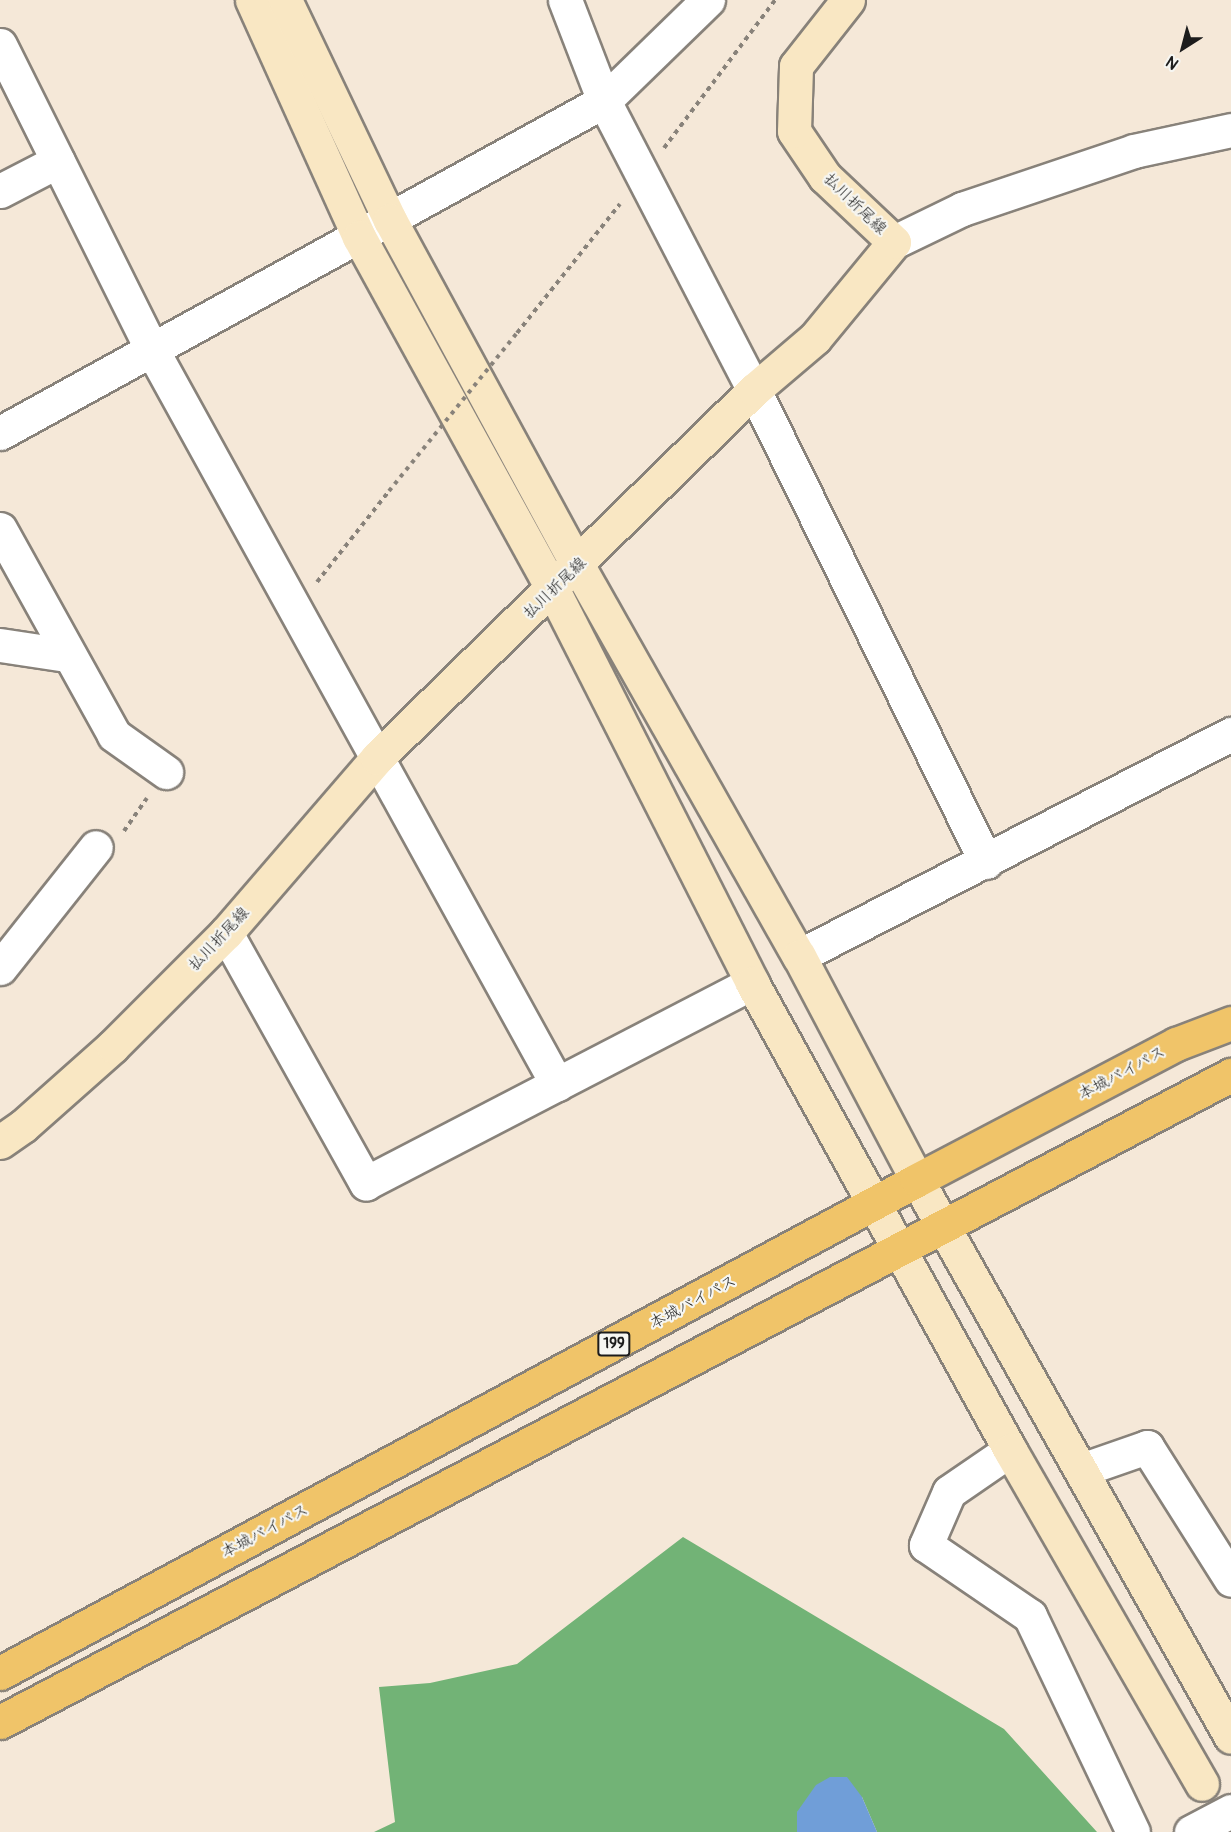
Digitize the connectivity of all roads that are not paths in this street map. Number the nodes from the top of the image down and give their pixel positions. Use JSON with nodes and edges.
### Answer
{"nodes":[{"id":1,"x":252,"y":0,"type":"edge"},
{"id":2,"x":285,"y":0,"type":"edge"},
{"id":3,"x":566,"y":0,"type":"edge"},
{"id":4,"x":708,"y":0,"type":"edge"},
{"id":5,"x":840,"y":2,"type":"edge"},
{"id":6,"x":0,"y":45,"type":"edge"},
{"id":7,"x":604,"y":101,"type":"junction"},
{"id":8,"x":1231,"y":130,"type":"edge"},
{"id":9,"x":58,"y":161,"type":"junction"},
{"id":10,"x":0,"y":190,"type":"edge"},
{"id":11,"x":390,"y":220,"type":"junction"},
{"id":12,"x":360,"y":237,"type":"junction"},
{"id":13,"x":894,"y":242,"type":"junction"},
{"id":14,"x":151,"y":348,"type":"junction"},
{"id":15,"x":754,"y":390,"type":"junction"},
{"id":16,"x":0,"y":433,"type":"edge"},
{"id":17,"x":0,"y":530,"type":"edge"},
{"id":18,"x":578,"y":566,"type":"junction"},
{"id":19,"x":554,"y":590,"type":"junction"},
{"id":20,"x":0,"y":645,"type":"edge"},
{"id":21,"x":66,"y":655,"type":"junction"},
{"id":22,"x":1231,"y":734,"type":"edge"},
{"id":23,"x":377,"y":758,"type":"junction"},
{"id":24,"x":166,"y":771,"type":"road end"},
{"id":25,"x":96,"y":847,"type":"road end"},
{"id":26,"x":986,"y":862,"type":"junction"},
{"id":27,"x":226,"y":933,"type":"junction"},
{"id":28,"x":799,"y":956,"type":"junction"},
{"id":29,"x":0,"y":968,"type":"edge"},
{"id":30,"x":752,"y":983,"type":"junction"},
{"id":31,"x":1231,"y":1023,"type":"edge"},
{"id":32,"x":1231,"y":1075,"type":"edge"},
{"id":33,"x":557,"y":1084,"type":"junction"},
{"id":34,"x":0,"y":1142,"type":"edge"},
{"id":35,"x":916,"y":1180,"type":"junction"},
{"id":36,"x":874,"y":1205,"type":"junction"},
{"id":37,"x":943,"y":1225,"type":"junction"},
{"id":38,"x":900,"y":1250,"type":"junction"},
{"id":39,"x":1010,"y":1450,"type":"junction"},
{"id":40,"x":1081,"y":1470,"type":"junction"},
{"id":41,"x":1231,"y":1580,"type":"edge"},
{"id":42,"x":0,"y":1673,"type":"edge"},
{"id":43,"x":0,"y":1722,"type":"edge"},
{"id":44,"x":1231,"y":1737,"type":"edge"},
{"id":45,"x":1202,"y":1784,"type":"dead end"},
{"id":46,"x":1231,"y":1811,"type":"edge"},
{"id":47,"x":1133,"y":1832,"type":"edge"},
{"id":48,"x":1191,"y":1832,"type":"edge"}],
"edges":[{"from":1,"to":12,"type":"street"},
{"from":2,"to":11,"type":"street"},
{"from":3,"to":7,"type":"street"},
{"from":4,"to":7,"type":"street"},
{"from":5,"to":13,"type":"street","name":"払川折尾線"},
{"from":6,"to":9,"type":"street"},
{"from":7,"to":11,"type":"street"},
{"from":7,"to":15,"type":"street"},
{"from":8,"to":13,"type":"street"},
{"from":9,"to":10,"type":"street"},
{"from":9,"to":14,"type":"street"},
{"from":11,"to":12,"type":"street"},
{"from":11,"to":18,"type":"street"},
{"from":12,"to":14,"type":"street"},
{"from":12,"to":19,"type":"street"},
{"from":13,"to":15,"type":"street","name":"払川折尾線"},
{"from":14,"to":16,"type":"street"},
{"from":14,"to":23,"type":"street"},
{"from":15,"to":18,"type":"street","name":"払川折尾線"},
{"from":15,"to":26,"type":"street"},
{"from":17,"to":21,"type":"street"},
{"from":18,"to":19,"type":"street","name":"払川折尾線"},
{"from":18,"to":28,"type":"street"},
{"from":19,"to":23,"type":"street","name":"払川折尾線"},
{"from":19,"to":30,"type":"street"},
{"from":20,"to":21,"type":"street"},
{"from":21,"to":24,"type":"street"},
{"from":22,"to":26,"type":"street"},
{"from":23,"to":27,"type":"street","name":"払川折尾線"},
{"from":23,"to":33,"type":"street"},
{"from":25,"to":29,"type":"street"},
{"from":26,"to":28,"type":"street"},
{"from":27,"to":33,"type":"street"},
{"from":27,"to":34,"type":"street","name":"払川折尾線"},
{"from":28,"to":35,"type":"street"},
{"from":30,"to":33,"type":"street"},
{"from":30,"to":36,"type":"street"},
{"from":31,"to":35,"type":"highway","name":"本城バイパス","number":"199"},
{"from":32,"to":37,"type":"highway"},
{"from":35,"to":36,"type":"highway","name":"本城バイパス","number":"199"},
{"from":35,"to":37,"type":"street"},
{"from":36,"to":38,"type":"street"},
{"from":36,"to":42,"type":"highway","name":"本城バイパス","number":"199"},
{"from":37,"to":38,"type":"highway"},
{"from":37,"to":40,"type":"street"},
{"from":38,"to":39,"type":"street"},
{"from":38,"to":43,"type":"highway"},
{"from":39,"to":45,"type":"street"},
{"from":39,"to":47,"type":"street"},
{"from":40,"to":41,"type":"street"},
{"from":40,"to":44,"type":"street"},
{"from":46,"to":48,"type":"street"}]}
